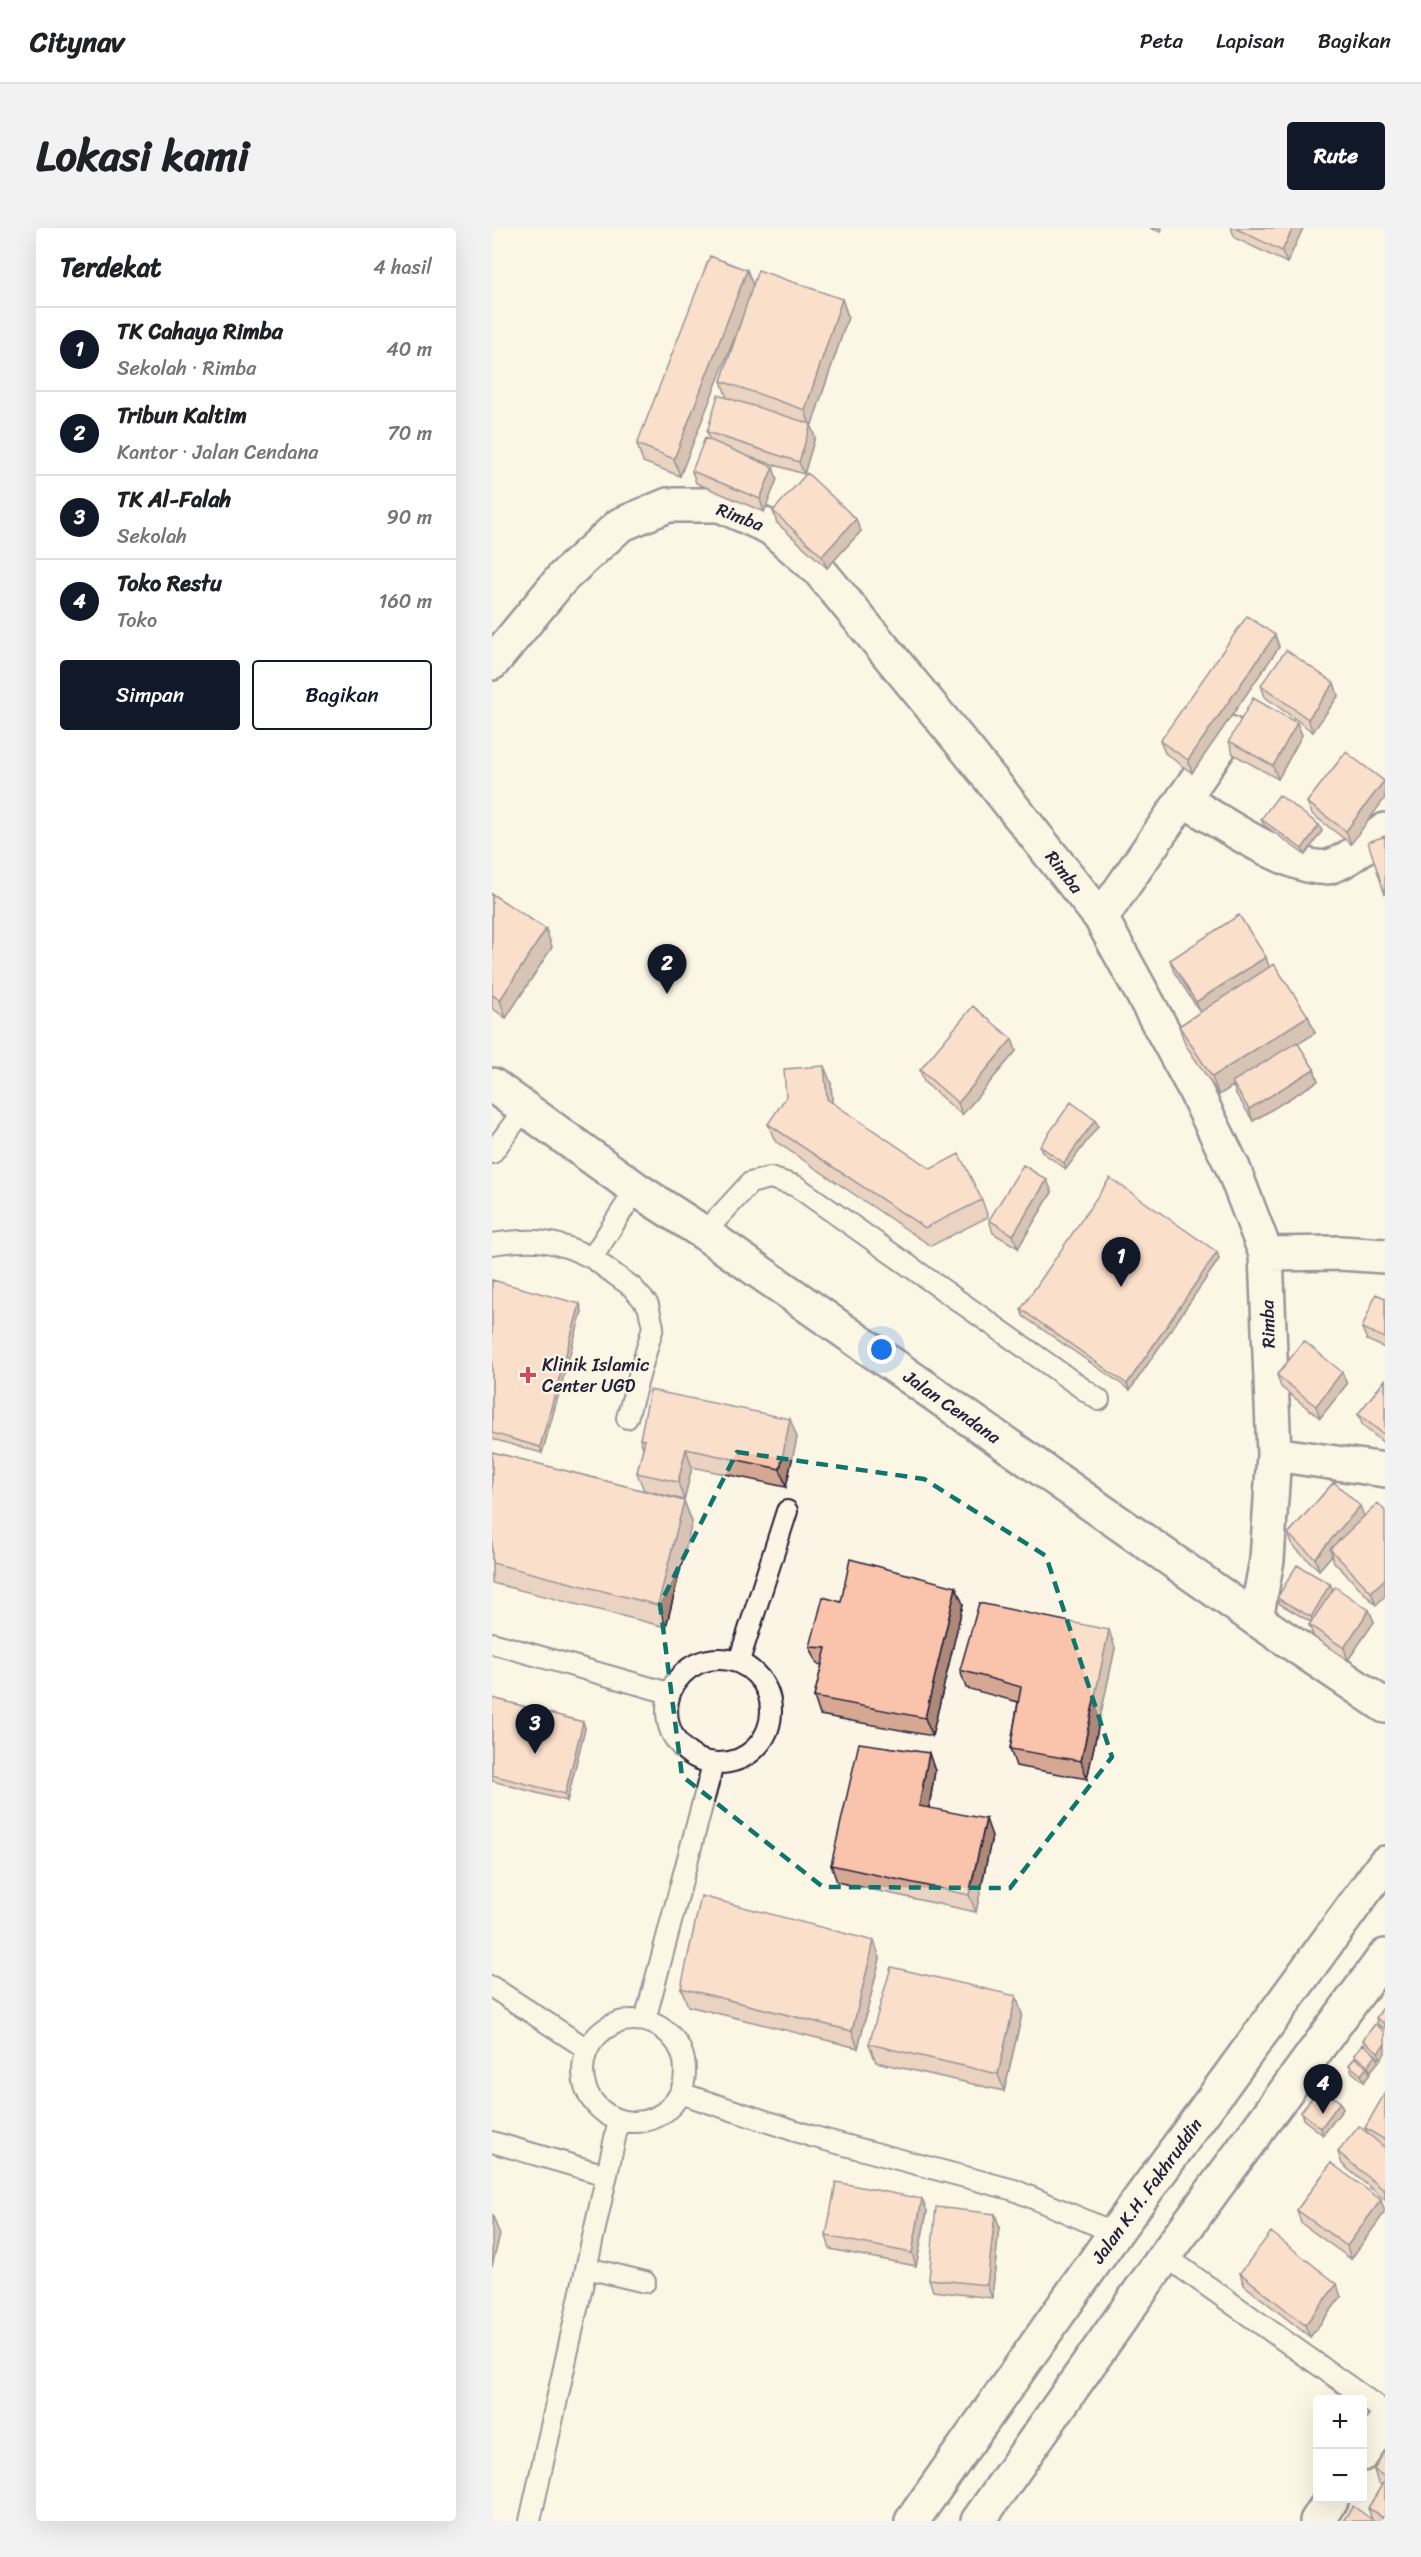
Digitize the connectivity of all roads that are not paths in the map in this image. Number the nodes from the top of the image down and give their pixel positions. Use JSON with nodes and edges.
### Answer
{"nodes":[{"id":1,"x":492,"y":663,"type":"edge"},
{"id":2,"x":1229,"y":733,"type":"dead end"},
{"id":3,"x":1183,"y":799,"type":"junction"},
{"id":4,"x":1385,"y":830,"type":"edge"},
{"id":5,"x":1101,"y":918,"type":"junction"},
{"id":6,"x":492,"y":1085,"type":"edge"},
{"id":7,"x":525,"y":1108,"type":"junction"},
{"id":8,"x":492,"y":1152,"type":"edge"},
{"id":9,"x":636,"y":1189,"type":"junction"},
{"id":10,"x":704,"y":1233,"type":"junction"},
{"id":11,"x":492,"y":1244,"type":"edge"},
{"id":12,"x":1266,"y":1254,"type":"junction"},
{"id":13,"x":1385,"y":1256,"type":"edge"},
{"id":14,"x":591,"y":1258,"type":"junction"},
{"id":15,"x":1099,"y":1400,"type":"dead end"},
{"id":16,"x":627,"y":1418,"type":"dead end"},
{"id":17,"x":1274,"y":1454,"type":"junction"},
{"id":18,"x":1385,"y":1470,"type":"edge"},
{"id":19,"x":787,"y":1511,"type":"dead end"},
{"id":20,"x":1256,"y":1619,"type":"junction"},
{"id":21,"x":492,"y":1643,"type":"edge"},
{"id":22,"x":740,"y":1661,"type":"junction"},
{"id":23,"x":669,"y":1693,"type":"junction"},
{"id":24,"x":1385,"y":1706,"type":"edge"},
{"id":25,"x":713,"y":1764,"type":"junction"},
{"id":26,"x":1385,"y":1863,"type":"edge"},
{"id":27,"x":1385,"y":1956,"type":"edge"},
{"id":28,"x":492,"y":1986,"type":"edge"},
{"id":29,"x":645,"y":2020,"type":"junction"},
{"id":30,"x":587,"y":2049,"type":"junction"},
{"id":31,"x":680,"y":2093,"type":"junction"},
{"id":32,"x":619,"y":2120,"type":"junction"},
{"id":33,"x":492,"y":2142,"type":"edge"},
{"id":34,"x":606,"y":2175,"type":"junction"},
{"id":35,"x":1115,"y":2233,"type":"junction"},
{"id":36,"x":1165,"y":2256,"type":"junction"},
{"id":37,"x":587,"y":2268,"type":"junction"},
{"id":38,"x":645,"y":2282,"type":"dead end"},
{"id":39,"x":1385,"y":2412,"type":"edge"},
{"id":40,"x":1385,"y":2422,"type":"edge"},
{"id":41,"x":1366,"y":2449,"type":"edge"},
{"id":42,"x":1329,"y":2503,"type":"edge"},
{"id":43,"x":530,"y":2521,"type":"edge"},
{"id":44,"x":912,"y":2521,"type":"edge"},
{"id":45,"x":978,"y":2521,"type":"edge"},
{"id":46,"x":1317,"y":2521,"type":"edge"}],
"edges":[{"from":1,"to":5,"type":"street","name":"Rimba"},
{"from":2,"to":3,"type":"street"},
{"from":3,"to":4,"type":"street"},
{"from":3,"to":5,"type":"street"},
{"from":5,"to":12,"type":"street","name":"Rimba"},
{"from":6,"to":7,"type":"street","name":"Jalan Cendana"},
{"from":7,"to":8,"type":"lane"},
{"from":7,"to":9,"type":"street","name":"Jalan Cendana"},
{"from":9,"to":10,"type":"street","name":"Jalan Cendana"},
{"from":9,"to":14,"type":"lane"},
{"from":10,"to":15,"type":"lane"},
{"from":10,"to":20,"type":"street","name":"Jalan Cendana"},
{"from":11,"to":14,"type":"lane"},
{"from":12,"to":13,"type":"street"},
{"from":12,"to":17,"type":"street","name":"Rimba"},
{"from":14,"to":16,"type":"lane"},
{"from":17,"to":18,"type":"street"},
{"from":17,"to":20,"type":"street","name":"Rimba"},
{"from":19,"to":22,"type":"lane"},
{"from":20,"to":24,"type":"street","name":"Jalan Cendana"},
{"from":21,"to":23,"type":"lane"},
{"from":22,"to":23,"type":"lane"},
{"from":22,"to":25,"type":"lane"},
{"from":23,"to":25,"type":"lane"},
{"from":25,"to":29,"type":"lane"},
{"from":26,"to":35,"type":"street","name":"Jalan K.H. Fakhruddin"},
{"from":27,"to":36,"type":"street"},
{"from":28,"to":30,"type":"lane"},
{"from":29,"to":30,"type":"lane"},
{"from":29,"to":31,"type":"lane"},
{"from":30,"to":32,"type":"lane"},
{"from":31,"to":32,"type":"lane"},
{"from":31,"to":35,"type":"lane"},
{"from":32,"to":34,"type":"lane"},
{"from":33,"to":34,"type":"lane"},
{"from":34,"to":37,"type":"lane"},
{"from":35,"to":44,"type":"street","name":"Jalan K.H. Fakhruddin"},
{"from":36,"to":39,"type":"lane"},
{"from":36,"to":45,"type":"street"},
{"from":37,"to":38,"type":"lane"},
{"from":37,"to":43,"type":"lane"},
{"from":40,"to":41,"type":"street"},
{"from":42,"to":46,"type":"street"}]}
